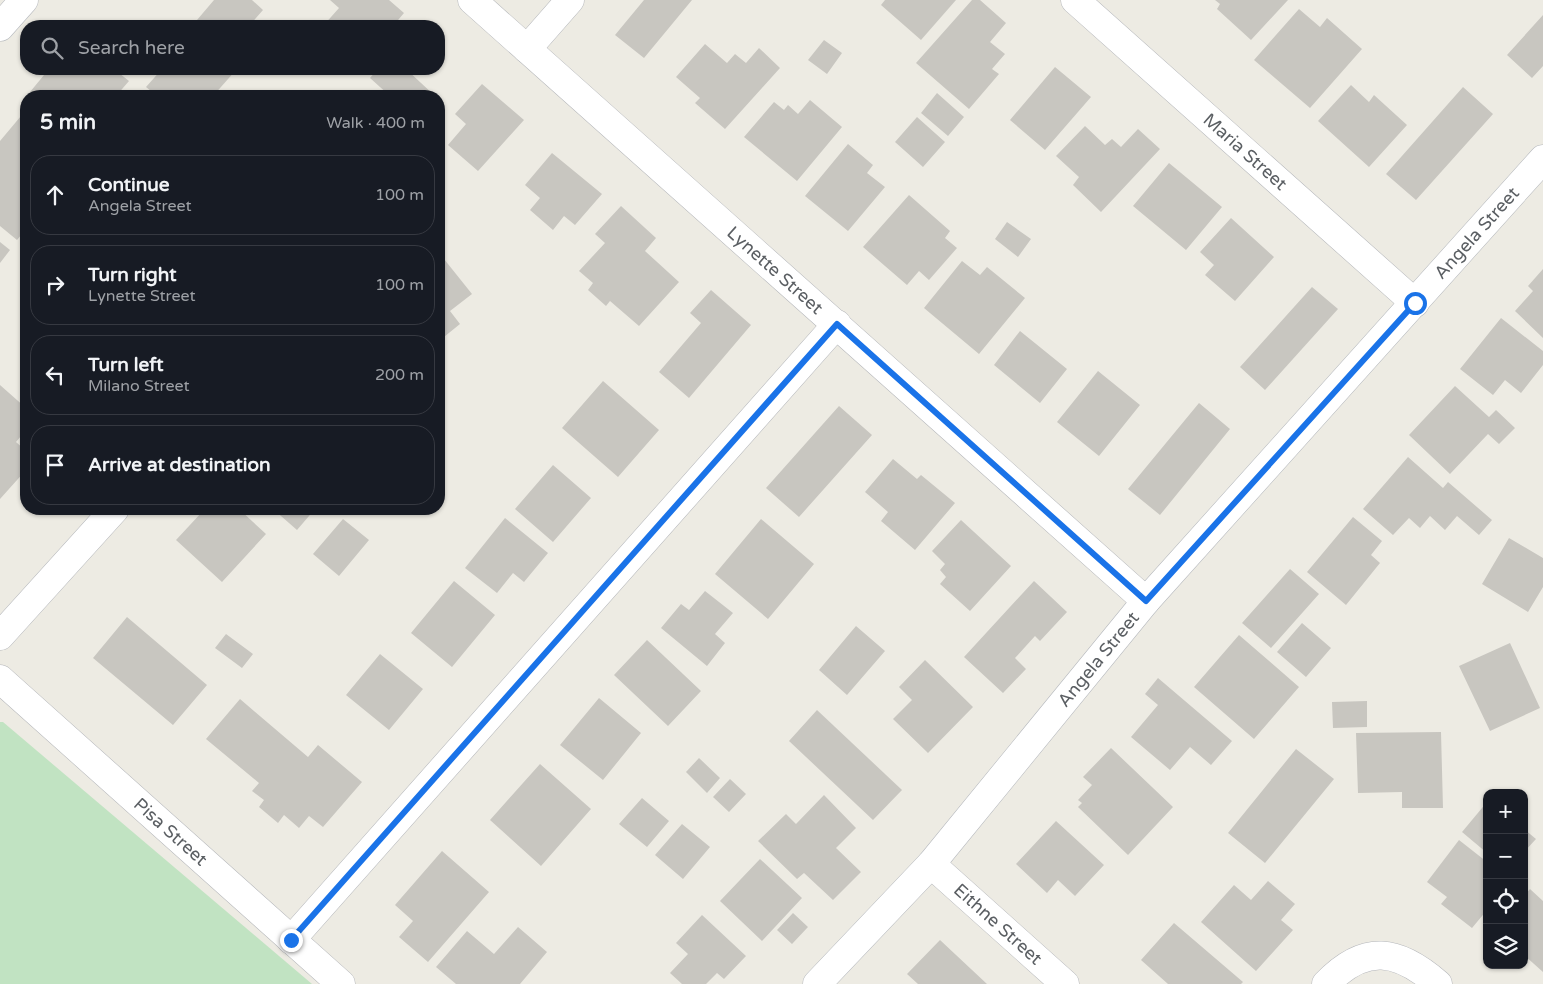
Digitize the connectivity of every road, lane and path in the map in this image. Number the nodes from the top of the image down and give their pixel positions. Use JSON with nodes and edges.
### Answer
{"nodes":[{"id":1,"x":24,"y":0,"type":"edge"},
{"id":2,"x":472,"y":0,"type":"edge"},
{"id":3,"x":570,"y":0,"type":"edge"},
{"id":4,"x":1076,"y":0,"type":"edge"},
{"id":5,"x":0,"y":27,"type":"edge"},
{"id":6,"x":527,"y":49,"type":"junction"},
{"id":7,"x":1543,"y":159,"type":"edge"},
{"id":8,"x":1415,"y":303,"type":"junction"},
{"id":9,"x":837,"y":324,"type":"junction"},
{"id":10,"x":109,"y":515,"type":"edge"},
{"id":11,"x":1146,"y":601,"type":"junction"},
{"id":12,"x":0,"y":636,"type":"edge"},
{"id":13,"x":0,"y":679,"type":"edge"},
{"id":14,"x":931,"y":864,"type":"junction"},
{"id":15,"x":291,"y":940,"type":"junction"},
{"id":16,"x":341,"y":984,"type":"edge"},
{"id":17,"x":817,"y":984,"type":"edge"},
{"id":18,"x":1065,"y":984,"type":"edge"},
{"id":19,"x":1326,"y":984,"type":"edge"},
{"id":20,"x":1438,"y":984,"type":"edge"}],
"edges":[{"from":1,"to":5,"type":"street"},
{"from":2,"to":6,"type":"street","name":"Lynette Street"},
{"from":3,"to":6,"type":"street"},
{"from":4,"to":8,"type":"street","name":"Maria Street"},
{"from":6,"to":9,"type":"street","name":"Lynette Street"},
{"from":7,"to":8,"type":"street","name":"Angela Street"},
{"from":8,"to":11,"type":"street","name":"Angela Street"},
{"from":9,"to":11,"type":"street","name":"Lynette Street"},
{"from":9,"to":15,"type":"street"},
{"from":10,"to":12,"type":"street"},
{"from":11,"to":14,"type":"street","name":"Angela Street"},
{"from":13,"to":15,"type":"street","name":"Pisa Street"},
{"from":14,"to":17,"type":"street","name":"Angela Street"},
{"from":14,"to":18,"type":"street","name":"Eithne Street"},
{"from":15,"to":16,"type":"street","name":"Pisa Street"},
{"from":19,"to":20,"type":"street"}]}
